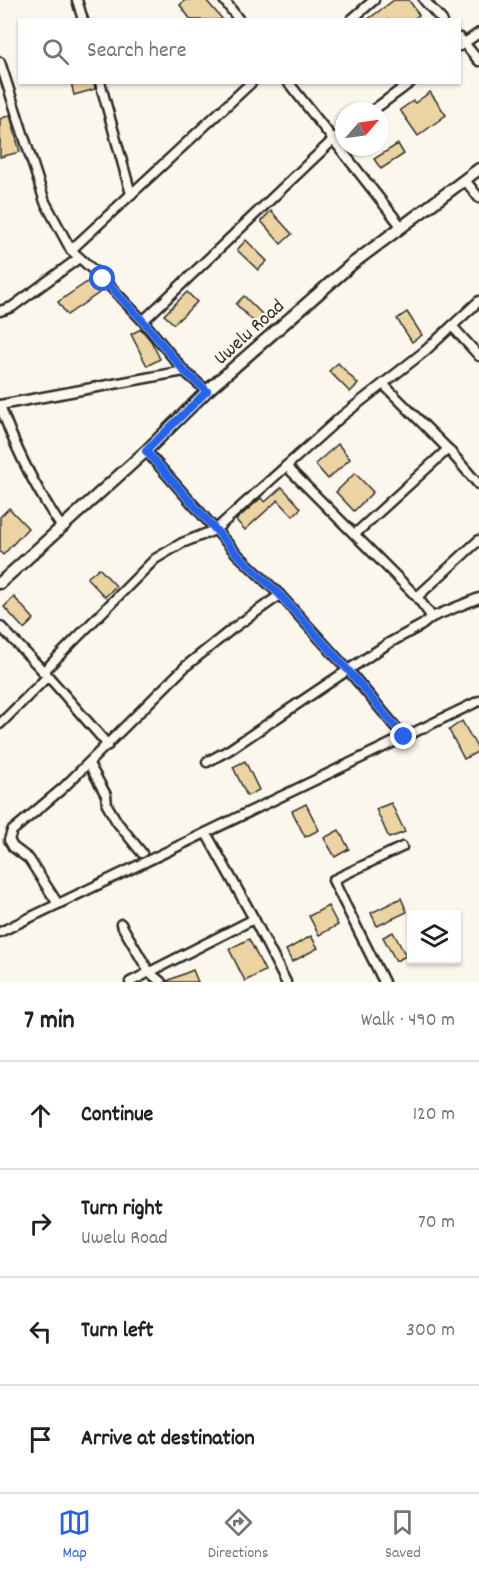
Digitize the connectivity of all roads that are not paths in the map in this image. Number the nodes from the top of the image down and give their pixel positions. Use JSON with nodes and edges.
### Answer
{"nodes":[{"id":1,"x":77,"y":0,"type":"edge"},
{"id":2,"x":224,"y":0,"type":"edge"},
{"id":3,"x":374,"y":0,"type":"edge"},
{"id":4,"x":424,"y":0,"type":"edge"},
{"id":5,"x":82,"y":18,"type":"edge"},
{"id":6,"x":238,"y":18,"type":"edge"},
{"id":7,"x":353,"y":18,"type":"edge"},
{"id":8,"x":440,"y":18,"type":"edge"},
{"id":9,"x":479,"y":33,"type":"edge"},
{"id":10,"x":461,"y":42,"type":"edge"},
{"id":11,"x":479,"y":61,"type":"edge"},
{"id":12,"x":0,"y":62,"type":"edge"},
{"id":13,"x":101,"y":84,"type":"edge"},
{"id":14,"x":250,"y":84,"type":"edge"},
{"id":15,"x":290,"y":84,"type":"edge"},
{"id":16,"x":408,"y":84,"type":"edge"},
{"id":17,"x":384,"y":102,"type":"edge"},
{"id":18,"x":333,"y":140,"type":"junction"},
{"id":19,"x":479,"y":169,"type":"edge"},
{"id":20,"x":465,"y":180,"type":"junction"},
{"id":21,"x":131,"y":194,"type":"junction"},
{"id":22,"x":479,"y":198,"type":"edge"},
{"id":23,"x":401,"y":226,"type":"junction"},
{"id":24,"x":71,"y":250,"type":"junction"},
{"id":25,"x":79,"y":258,"type":"junction"},
{"id":26,"x":479,"y":301,"type":"edge"},
{"id":27,"x":0,"y":311,"type":"edge"},
{"id":28,"x":143,"y":321,"type":"junction"},
{"id":29,"x":452,"y":326,"type":"junction"},
{"id":30,"x":479,"y":356,"type":"edge"},
{"id":31,"x":184,"y":371,"type":"junction"},
{"id":32,"x":383,"y":384,"type":"junction"},
{"id":33,"x":207,"y":391,"type":"junction"},
{"id":34,"x":0,"y":405,"type":"edge"},
{"id":35,"x":447,"y":449,"type":"junction"},
{"id":36,"x":146,"y":451,"type":"junction"},
{"id":37,"x":286,"y":466,"type":"junction"},
{"id":38,"x":479,"y":485,"type":"edge"},
{"id":39,"x":61,"y":526,"type":"junction"},
{"id":40,"x":215,"y":530,"type":"junction"},
{"id":41,"x":355,"y":534,"type":"junction"},
{"id":42,"x":479,"y":540,"type":"edge"},
{"id":43,"x":0,"y":584,"type":"edge"},
{"id":44,"x":280,"y":595,"type":"junction"},
{"id":45,"x":417,"y":597,"type":"junction"},
{"id":46,"x":479,"y":598,"type":"edge"},
{"id":47,"x":432,"y":617,"type":"junction"},
{"id":48,"x":0,"y":626,"type":"edge"},
{"id":49,"x":348,"y":670,"type":"junction"},
{"id":50,"x":46,"y":674,"type":"junction"},
{"id":51,"x":479,"y":701,"type":"edge"},
{"id":52,"x":0,"y":724,"type":"edge"},
{"id":53,"x":404,"y":737,"type":"junction"},
{"id":54,"x":108,"y":745,"type":"junction"},
{"id":55,"x":207,"y":762,"type":"dead end"},
{"id":56,"x":89,"y":764,"type":"junction"},
{"id":57,"x":206,"y":833,"type":"junction"},
{"id":58,"x":402,"y":847,"type":"dead end"},
{"id":59,"x":142,"y":853,"type":"dead end"},
{"id":60,"x":58,"y":904,"type":"junction"},
{"id":61,"x":254,"y":919,"type":"junction"},
{"id":62,"x":121,"y":924,"type":"dead end"},
{"id":63,"x":0,"y":932,"type":"edge"},
{"id":64,"x":149,"y":972,"type":"junction"},
{"id":65,"x":130,"y":982,"type":"edge"},
{"id":66,"x":161,"y":982,"type":"edge"},
{"id":67,"x":286,"y":982,"type":"edge"},
{"id":68,"x":384,"y":982,"type":"edge"}],
"edges":[{"from":1,"to":5,"type":"street"},
{"from":2,"to":6,"type":"street"},
{"from":3,"to":7,"type":"street"},
{"from":4,"to":8,"type":"street"},
{"from":9,"to":10,"type":"street"},
{"from":10,"to":11,"type":"street"},
{"from":12,"to":24,"type":"street"},
{"from":13,"to":21,"type":"street"},
{"from":14,"to":21,"type":"street"},
{"from":15,"to":18,"type":"street"},
{"from":16,"to":17,"type":"street"},
{"from":18,"to":23,"type":"street"},
{"from":18,"to":28,"type":"street"},
{"from":19,"to":20,"type":"street","name":"Uwelu Road"},
{"from":20,"to":22,"type":"street"},
{"from":20,"to":23,"type":"street","name":"Uwelu Road"},
{"from":21,"to":24,"type":"street"},
{"from":23,"to":33,"type":"street","name":"Uwelu Road"},
{"from":24,"to":25,"type":"street"},
{"from":25,"to":27,"type":"street"},
{"from":25,"to":28,"type":"street"},
{"from":26,"to":29,"type":"street"},
{"from":28,"to":31,"type":"street"},
{"from":29,"to":30,"type":"street"},
{"from":29,"to":32,"type":"street"},
{"from":31,"to":33,"type":"street"},
{"from":31,"to":34,"type":"street"},
{"from":32,"to":35,"type":"street"},
{"from":32,"to":37,"type":"street"},
{"from":33,"to":36,"type":"street","name":"Uwelu Road"},
{"from":34,"to":39,"type":"street"},
{"from":35,"to":38,"type":"street"},
{"from":35,"to":41,"type":"street"},
{"from":36,"to":39,"type":"street","name":"Uwelu Road"},
{"from":36,"to":40,"type":"street"},
{"from":37,"to":40,"type":"street"},
{"from":37,"to":41,"type":"street"},
{"from":39,"to":43,"type":"street","name":"Uwelu Road"},
{"from":40,"to":44,"type":"street"},
{"from":40,"to":50,"type":"street"},
{"from":41,"to":45,"type":"street"},
{"from":42,"to":45,"type":"street"},
{"from":44,"to":49,"type":"street"},
{"from":44,"to":54,"type":"street"},
{"from":45,"to":47,"type":"street"},
{"from":46,"to":47,"type":"street"},
{"from":47,"to":49,"type":"street"},
{"from":48,"to":50,"type":"street"},
{"from":49,"to":53,"type":"street"},
{"from":49,"to":55,"type":"street"},
{"from":50,"to":52,"type":"street"},
{"from":50,"to":54,"type":"street"},
{"from":51,"to":53,"type":"street"},
{"from":53,"to":57,"type":"street"},
{"from":54,"to":56,"type":"street"},
{"from":56,"to":59,"type":"street"},
{"from":56,"to":60,"type":"street"},
{"from":57,"to":60,"type":"street"},
{"from":57,"to":61,"type":"street"},
{"from":58,"to":68,"type":"street"},
{"from":60,"to":63,"type":"street"},
{"from":61,"to":64,"type":"street"},
{"from":61,"to":67,"type":"street"},
{"from":62,"to":64,"type":"street"},
{"from":64,"to":65,"type":"street"},
{"from":64,"to":66,"type":"street"}]}
